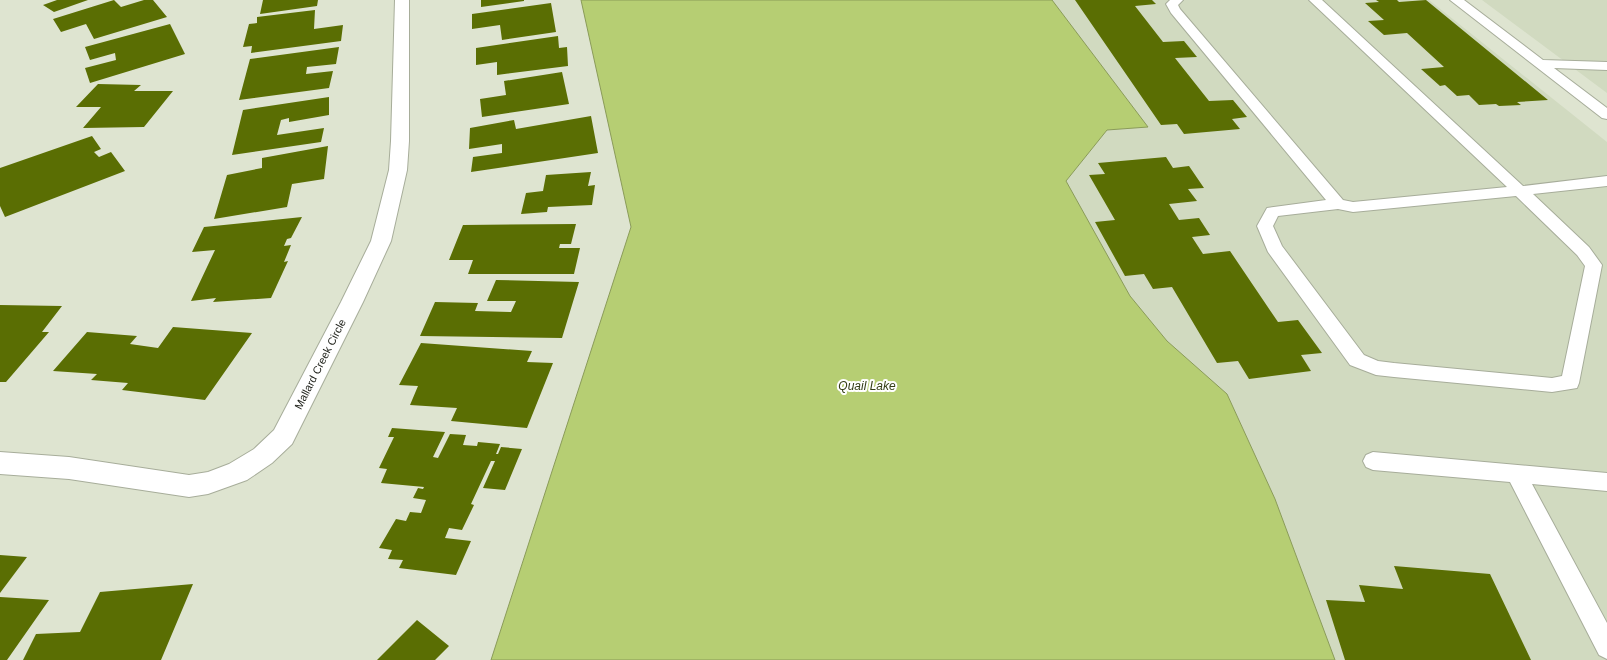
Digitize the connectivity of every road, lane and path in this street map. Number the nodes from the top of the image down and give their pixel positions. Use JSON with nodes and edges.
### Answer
{"nodes":[{"id":1,"x":402,"y":0,"type":"edge"},
{"id":2,"x":1178,"y":0,"type":"edge"},
{"id":3,"x":1315,"y":0,"type":"edge"},
{"id":4,"x":1456,"y":0,"type":"edge"},
{"id":5,"x":1541,"y":64,"type":"junction"},
{"id":6,"x":1604,"y":69,"type":"edge"},
{"id":7,"x":1607,"y":115,"type":"edge"},
{"id":8,"x":1607,"y":181,"type":"edge"},
{"id":9,"x":1520,"y":191,"type":"junction"},
{"id":10,"x":1338,"y":204,"type":"junction"},
{"id":11,"x":1374,"y":462,"type":"dead end"},
{"id":12,"x":0,"y":463,"type":"edge"},
{"id":13,"x":1516,"y":474,"type":"junction"},
{"id":14,"x":1607,"y":482,"type":"edge"},
{"id":15,"x":1607,"y":647,"type":"edge"}],
"edges":[{"from":1,"to":12,"type":"street","name":"Mallard Creek Circle"},
{"from":2,"to":10,"type":"lane"},
{"from":3,"to":9,"type":"lane"},
{"from":4,"to":5,"type":"lane"},
{"from":5,"to":6,"type":"lane"},
{"from":5,"to":7,"type":"lane"},
{"from":8,"to":9,"type":"lane"},
{"from":9,"to":10,"type":"lane"},
{"from":9,"to":10,"type":"lane"},
{"from":11,"to":13,"type":"lane"},
{"from":13,"to":14,"type":"lane"},
{"from":13,"to":15,"type":"lane"}]}
